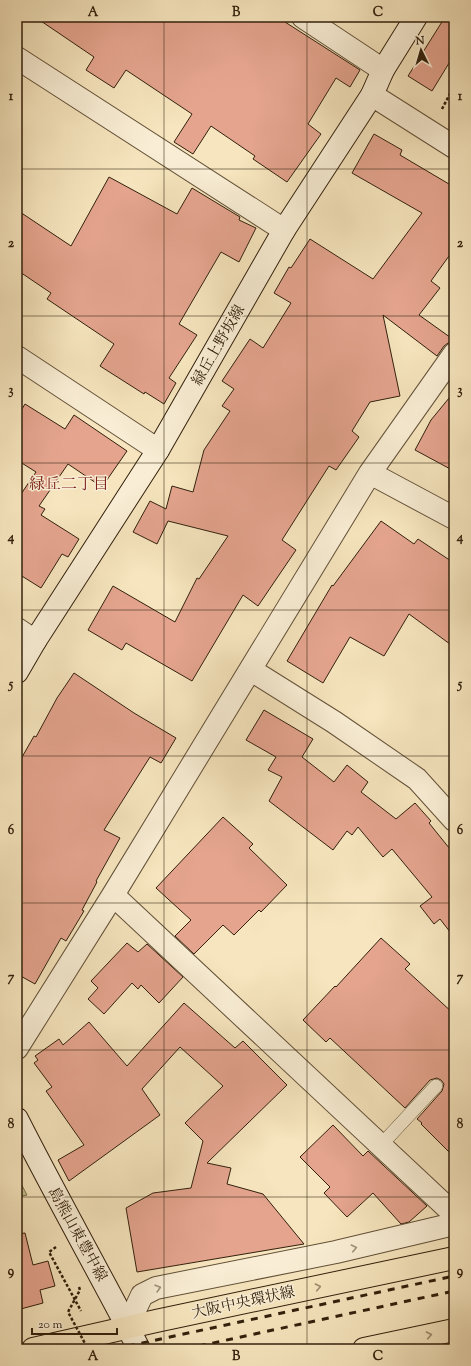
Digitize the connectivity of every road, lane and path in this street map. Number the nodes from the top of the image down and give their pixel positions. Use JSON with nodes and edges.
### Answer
{"nodes":[{"id":1,"x":303,"y":17,"type":"edge"},
{"id":2,"x":416,"y":17,"type":"edge"},
{"id":3,"x":17,"y":58,"type":"edge"},
{"id":4,"x":383,"y":70,"type":"junction"},
{"id":5,"x":372,"y":95,"type":"junction"},
{"id":6,"x":454,"y":147,"type":"edge"},
{"id":7,"x":284,"y":230,"type":"junction"},
{"id":8,"x":454,"y":354,"type":"edge"},
{"id":9,"x":17,"y":357,"type":"edge"},
{"id":10,"x":158,"y":450,"type":"junction"},
{"id":11,"x":370,"y":473,"type":"junction"},
{"id":12,"x":454,"y":518,"type":"edge"},
{"id":13,"x":17,"y":629,"type":"edge"},
{"id":14,"x":35,"y":641,"type":"junction"},
{"id":15,"x":251,"y":670,"type":"junction"},
{"id":16,"x":17,"y":672,"type":"edge"},
{"id":17,"x":454,"y":820,"type":"edge"},
{"id":18,"x":112,"y":895,"type":"junction"},
{"id":19,"x":17,"y":1048,"type":"edge"},
{"id":20,"x":436,"y":1086,"type":"dead end"},
{"id":21,"x":17,"y":1118,"type":"edge"},
{"id":22,"x":381,"y":1145,"type":"junction"},
{"id":23,"x":454,"y":1214,"type":"edge"},
{"id":24,"x":454,"y":1224,"type":"edge"},
{"id":25,"x":59,"y":1250,"type":"dead end"},
{"id":26,"x":454,"y":1258,"type":"edge"},
{"id":27,"x":79,"y":1287,"type":"dead end"},
{"id":28,"x":82,"y":1307,"type":"dead end"},
{"id":29,"x":81,"y":1311,"type":"junction"},
{"id":30,"x":78,"y":1314,"type":"dead end"},
{"id":31,"x":74,"y":1316,"type":"dead end"},
{"id":32,"x":77,"y":1321,"type":"dead end"},
{"id":33,"x":127,"y":1327,"type":"junction"},
{"id":34,"x":454,"y":1330,"type":"edge"},
{"id":35,"x":33,"y":1349,"type":"edge"},
{"id":36,"x":88,"y":1349,"type":"edge"},
{"id":37,"x":139,"y":1349,"type":"edge"},
{"id":38,"x":364,"y":1349,"type":"edge"}],
"edges":[{"from":1,"to":4,"type":"street"},
{"from":2,"to":4,"type":"street","name":"緑丘上野坂線"},
{"from":3,"to":7,"type":"street"},
{"from":4,"to":5,"type":"street","name":"緑丘上野坂線"},
{"from":5,"to":6,"type":"street"},
{"from":5,"to":7,"type":"street","name":"緑丘上野坂線"},
{"from":7,"to":10,"type":"street","name":"緑丘上野坂線"},
{"from":8,"to":11,"type":"street"},
{"from":9,"to":10,"type":"street"},
{"from":10,"to":14,"type":"street","name":"緑丘上野坂線"},
{"from":11,"to":12,"type":"street"},
{"from":11,"to":15,"type":"street"},
{"from":13,"to":14,"type":"street"},
{"from":14,"to":16,"type":"street","name":"緑丘上野坂線"},
{"from":15,"to":17,"type":"street"},
{"from":15,"to":18,"type":"street"},
{"from":18,"to":19,"type":"street"},
{"from":18,"to":22,"type":"street"},
{"from":20,"to":22,"type":"lane"},
{"from":21,"to":33,"type":"street","name":"島熊山東豊中線"},
{"from":22,"to":23,"type":"street"},
{"from":33,"to":24,"type":"street","one_way":true},
{"from":25,"to":29,"type":"path"},
{"from":33,"to":26,"type":"main road","name":"大阪中央環状線","one_way":true},
{"from":27,"to":36,"type":"path","bridge":true},
{"from":28,"to":29,"type":"path"},
{"from":29,"to":30,"type":"path"},
{"from":31,"to":32,"type":"path"},
{"from":33,"to":35,"type":"main road","name":"大阪中央環状線"},
{"from":33,"to":37,"type":"street","name":"島熊山東豊中線"},
{"from":38,"to":34,"type":"main road","one_way":true}]}
